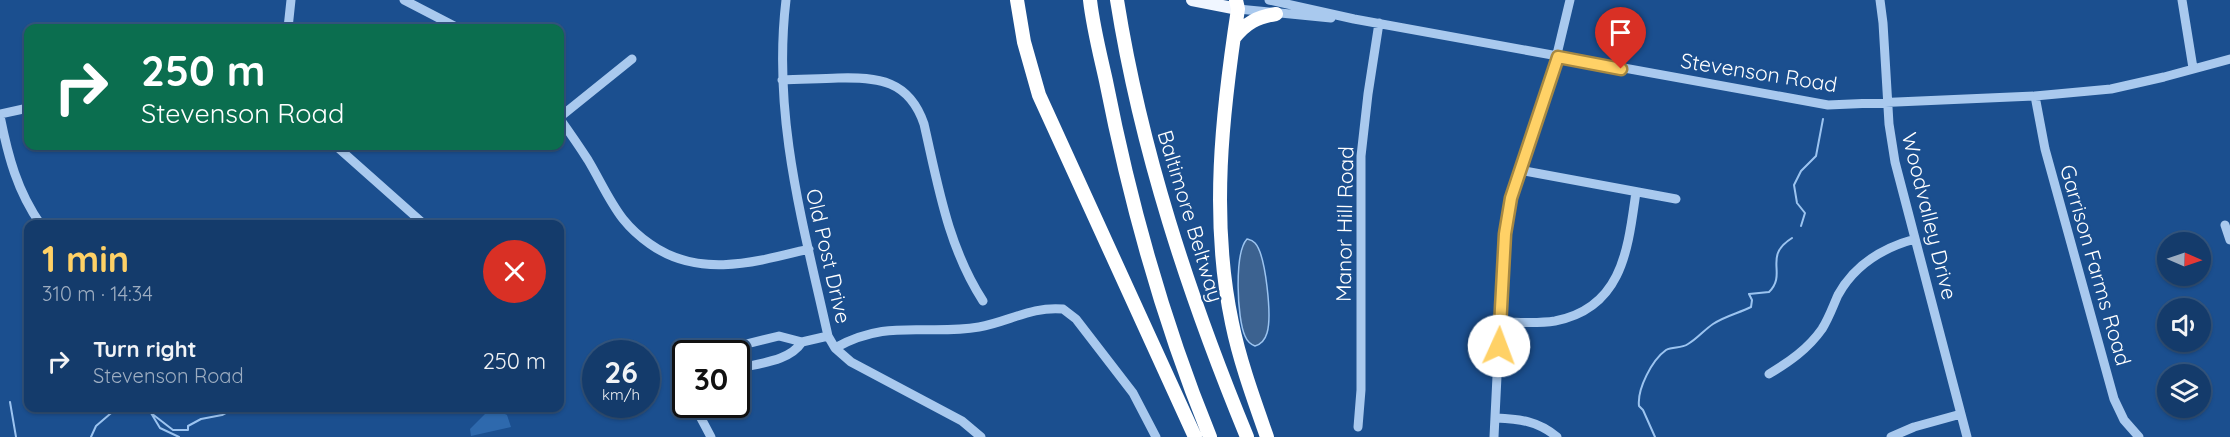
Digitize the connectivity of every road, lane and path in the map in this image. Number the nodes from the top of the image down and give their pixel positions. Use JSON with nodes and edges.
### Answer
{"nodes":[{"id":1,"x":291,"y":0,"type":"edge"},
{"id":2,"x":404,"y":0,"type":"edge"},
{"id":3,"x":786,"y":0,"type":"edge"},
{"id":4,"x":1017,"y":0,"type":"edge"},
{"id":5,"x":1090,"y":0,"type":"edge"},
{"id":6,"x":1117,"y":0,"type":"edge"},
{"id":7,"x":1192,"y":0,"type":"edge"},
{"id":8,"x":1269,"y":0,"type":"edge"},
{"id":9,"x":1570,"y":0,"type":"edge"},
{"id":10,"x":1880,"y":0,"type":"edge"},
{"id":11,"x":2182,"y":0,"type":"edge"},
{"id":12,"x":1237,"y":4,"type":"edge"},
{"id":13,"x":1276,"y":14,"type":"junction"},
{"id":14,"x":1354,"y":19,"type":"junction"},
{"id":15,"x":1379,"y":23,"type":"junction"},
{"id":16,"x":288,"y":24,"type":"edge"},
{"id":17,"x":450,"y":24,"type":"edge"},
{"id":18,"x":1233,"y":40,"type":"junction"},
{"id":19,"x":1558,"y":57,"type":"junction"},
{"id":20,"x":632,"y":59,"type":"dead end"},
{"id":21,"x":2230,"y":59,"type":"edge"},
{"id":22,"x":2193,"y":68,"type":"junction"},
{"id":23,"x":782,"y":80,"type":"junction"},
{"id":24,"x":2035,"y":96,"type":"junction"},
{"id":25,"x":1889,"y":103,"type":"junction"},
{"id":26,"x":24,"y":109,"type":"edge"},
{"id":27,"x":0,"y":115,"type":"edge"},
{"id":28,"x":564,"y":115,"type":"edge"},
{"id":29,"x":564,"y":124,"type":"edge"},
{"id":30,"x":341,"y":150,"type":"edge"},
{"id":31,"x":1519,"y":170,"type":"junction"},
{"id":32,"x":1636,"y":192,"type":"junction"},
{"id":33,"x":1676,"y":199,"type":"dead end"},
{"id":34,"x":37,"y":220,"type":"edge"},
{"id":35,"x":419,"y":220,"type":"edge"},
{"id":36,"x":2225,"y":225,"type":"dead end"},
{"id":37,"x":1915,"y":239,"type":"junction"},
{"id":38,"x":2230,"y":240,"type":"edge"},
{"id":39,"x":808,"y":249,"type":"junction"},
{"id":40,"x":983,"y":301,"type":"dead end"},
{"id":41,"x":1500,"y":322,"type":"junction"},
{"id":42,"x":828,"y":336,"type":"junction"},
{"id":43,"x":802,"y":342,"type":"junction"},
{"id":44,"x":750,"y":343,"type":"edge"},
{"id":45,"x":836,"y":348,"type":"junction"},
{"id":46,"x":750,"y":365,"type":"edge"},
{"id":47,"x":1769,"y":374,"type":"dead end"},
{"id":48,"x":1961,"y":414,"type":"junction"},
{"id":49,"x":701,"y":418,"type":"edge"},
{"id":50,"x":1496,"y":418,"type":"junction"},
{"id":51,"x":1358,"y":427,"type":"dead end"},
{"id":52,"x":711,"y":437,"type":"edge"},
{"id":53,"x":981,"y":437,"type":"edge"},
{"id":54,"x":1156,"y":437,"type":"edge"},
{"id":55,"x":1195,"y":437,"type":"edge"},
{"id":56,"x":1209,"y":437,"type":"edge"},
{"id":57,"x":1247,"y":437,"type":"edge"},
{"id":58,"x":1267,"y":437,"type":"edge"},
{"id":59,"x":1494,"y":437,"type":"edge"},
{"id":60,"x":1557,"y":437,"type":"edge"},
{"id":61,"x":1891,"y":437,"type":"edge"},
{"id":62,"x":1967,"y":437,"type":"edge"},
{"id":63,"x":2139,"y":437,"type":"edge"}],
"edges":[{"from":1,"to":16,"type":"street"},
{"from":2,"to":17,"type":"street"},
{"from":3,"to":23,"type":"street","name":"Old Post Drive"},
{"from":4,"to":55,"type":"highway"},
{"from":5,"to":56,"type":"highway"},
{"from":6,"to":57,"type":"highway","name":"Baltimore Beltway"},
{"from":7,"to":12,"type":"main road","name":"Stevenson Road"},
{"from":8,"to":14,"type":"street","name":"Stevenson Road"},
{"from":9,"to":19,"type":"street"},
{"from":10,"to":25,"type":"street","name":"Woodvalley Drive"},
{"from":11,"to":22,"type":"street"},
{"from":12,"to":13,"type":"street","name":"Stevenson Road"},
{"from":12,"to":18,"type":"highway"},
{"from":13,"to":14,"type":"street","name":"Stevenson Road"},
{"from":13,"to":18,"type":"highway"},
{"from":14,"to":15,"type":"street","name":"Stevenson Road"},
{"from":15,"to":19,"type":"street","name":"Stevenson Road"},
{"from":15,"to":51,"type":"street","name":"Manor Hill Road"},
{"from":18,"to":58,"type":"highway"},
{"from":19,"to":25,"type":"street","name":"Stevenson Road"},
{"from":19,"to":31,"type":"street"},
{"from":20,"to":28,"type":"street"},
{"from":21,"to":22,"type":"street","name":"Stevenson Road"},
{"from":22,"to":24,"type":"street","name":"Stevenson Road"},
{"from":23,"to":39,"type":"street","name":"Old Post Drive"},
{"from":23,"to":40,"type":"street"},
{"from":24,"to":25,"type":"street","name":"Stevenson Road"},
{"from":24,"to":63,"type":"street","name":"Garrison Farms Road"},
{"from":25,"to":37,"type":"street","name":"Woodvalley Drive"},
{"from":26,"to":27,"type":"street"},
{"from":27,"to":34,"type":"street"},
{"from":29,"to":39,"type":"street"},
{"from":30,"to":35,"type":"street"},
{"from":31,"to":32,"type":"street"},
{"from":31,"to":41,"type":"street"},
{"from":32,"to":33,"type":"street"},
{"from":32,"to":41,"type":"street"},
{"from":36,"to":38,"type":"street"},
{"from":37,"to":47,"type":"street"},
{"from":37,"to":48,"type":"street","name":"Woodvalley Drive"},
{"from":39,"to":42,"type":"street","name":"Old Post Drive"},
{"from":41,"to":50,"type":"street"},
{"from":42,"to":43,"type":"street"},
{"from":42,"to":45,"type":"street","name":"Old Post Drive"},
{"from":43,"to":44,"type":"street"},
{"from":43,"to":46,"type":"street"},
{"from":45,"to":53,"type":"street","name":"Old Post Drive"},
{"from":45,"to":54,"type":"street"},
{"from":48,"to":61,"type":"street"},
{"from":48,"to":62,"type":"street","name":"Woodvalley Drive"},
{"from":49,"to":52,"type":"street"},
{"from":50,"to":59,"type":"street"},
{"from":50,"to":60,"type":"street"}]}
